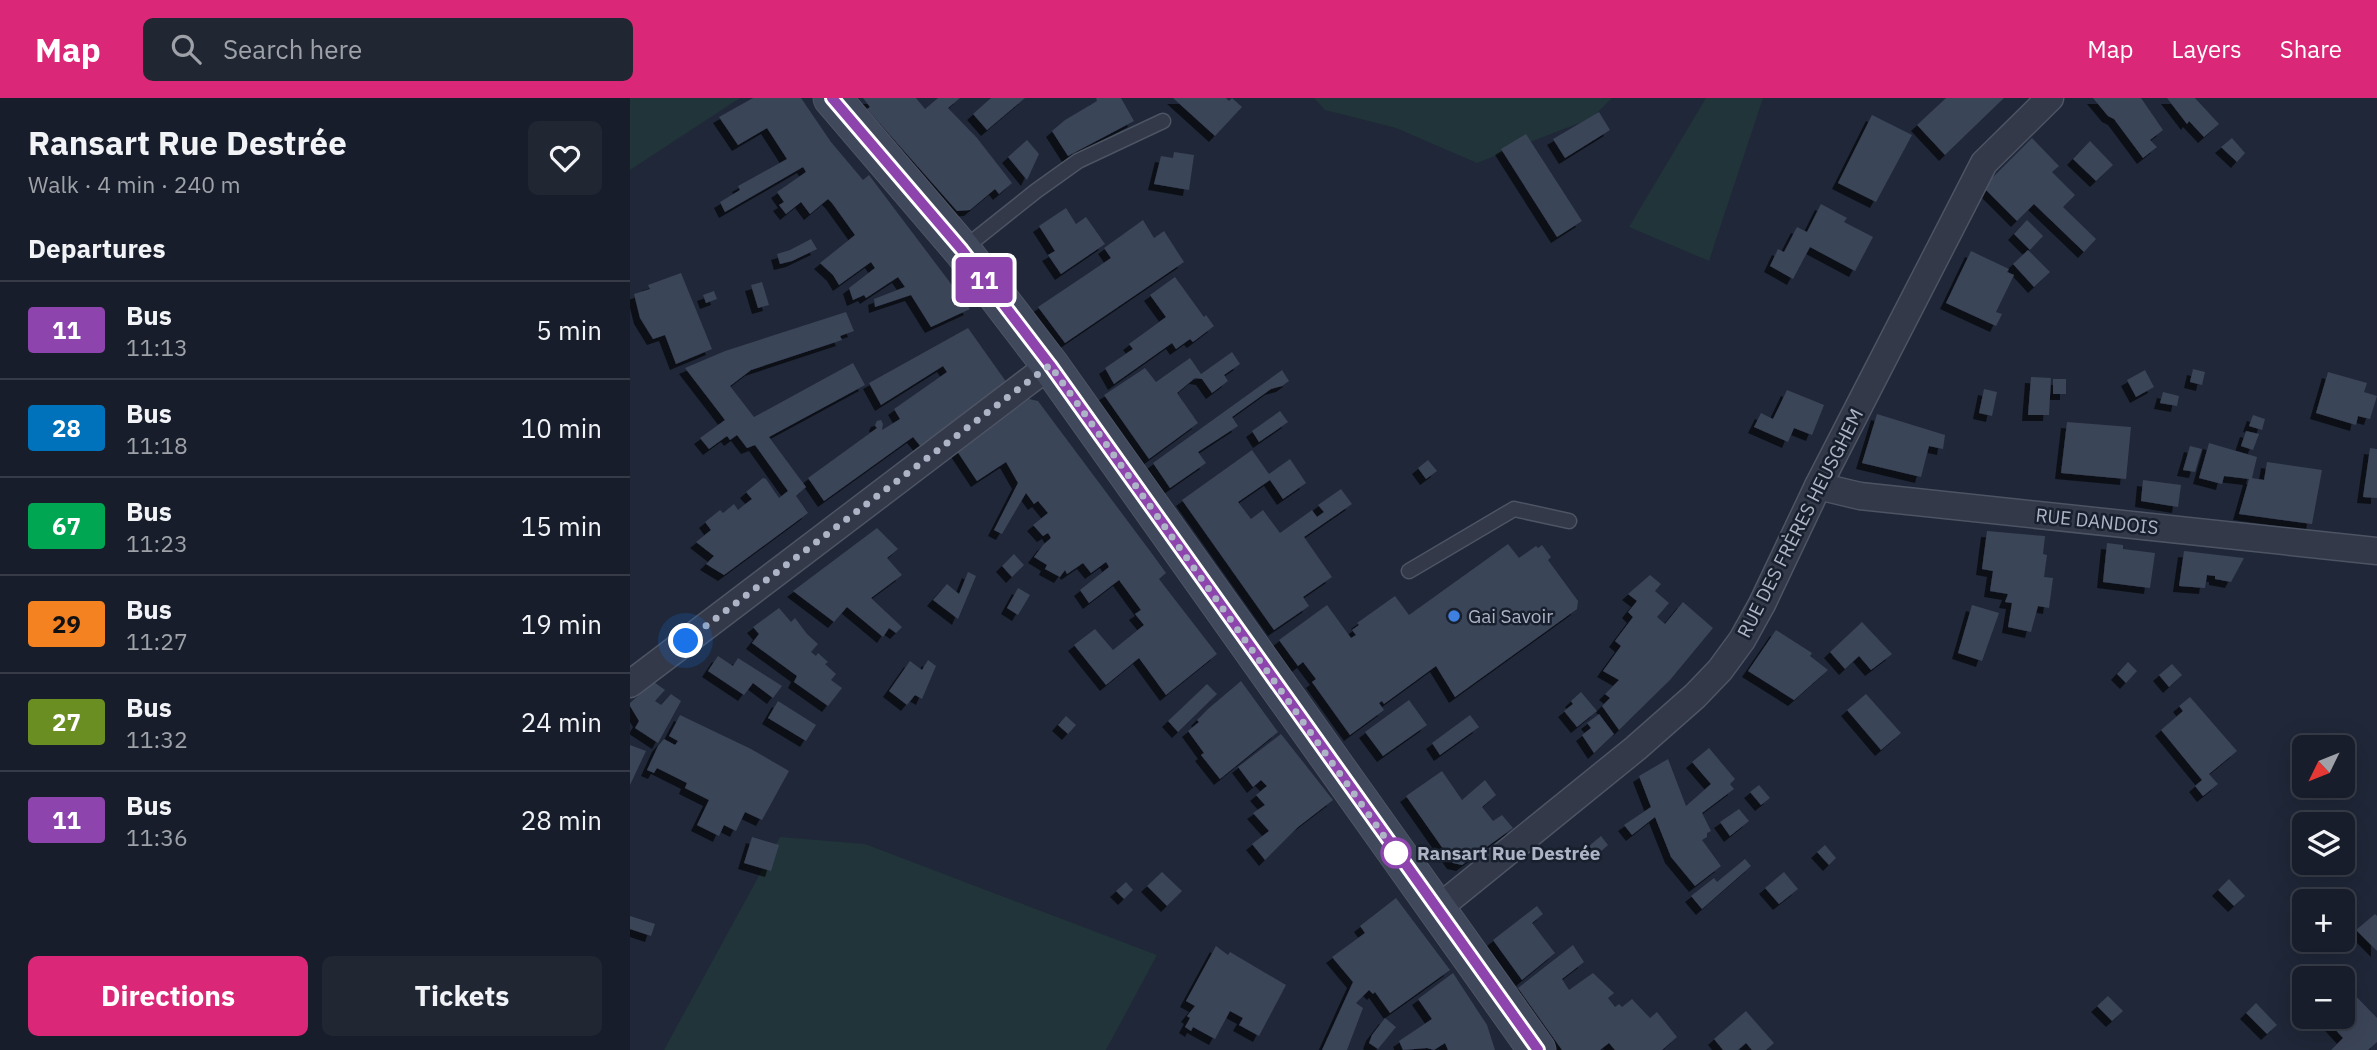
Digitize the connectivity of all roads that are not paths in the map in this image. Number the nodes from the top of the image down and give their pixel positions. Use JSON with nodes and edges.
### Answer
{"nodes":[{"id":1,"x":832,"y":98,"type":"edge"},
{"id":2,"x":2050,"y":98,"type":"edge"},
{"id":3,"x":1163,"y":121,"type":"dead end"},
{"id":4,"x":962,"y":250,"type":"junction"},
{"id":5,"x":1050,"y":365,"type":"junction"},
{"id":6,"x":1818,"y":486,"type":"junction"},
{"id":7,"x":1569,"y":522,"type":"dead end"},
{"id":8,"x":2377,"y":551,"type":"edge"},
{"id":9,"x":1409,"y":571,"type":"dead end"},
{"id":10,"x":630,"y":684,"type":"edge"},
{"id":11,"x":1436,"y":910,"type":"junction"},
{"id":12,"x":1538,"y":1050,"type":"edge"}],
"edges":[{"from":1,"to":4,"type":"street"},
{"from":2,"to":6,"type":"street","name":"RUE DES FRÈRES HEUSGHEM"},
{"from":3,"to":4,"type":"lane"},
{"from":4,"to":5,"type":"street"},
{"from":5,"to":10,"type":"street"},
{"from":5,"to":11,"type":"street"},
{"from":6,"to":8,"type":"street","name":"RUE DANDOIS"},
{"from":6,"to":11,"type":"street","name":"RUE DES FRÈRES HEUSGHEM"},
{"from":7,"to":9,"type":"lane"},
{"from":11,"to":12,"type":"street"}]}
